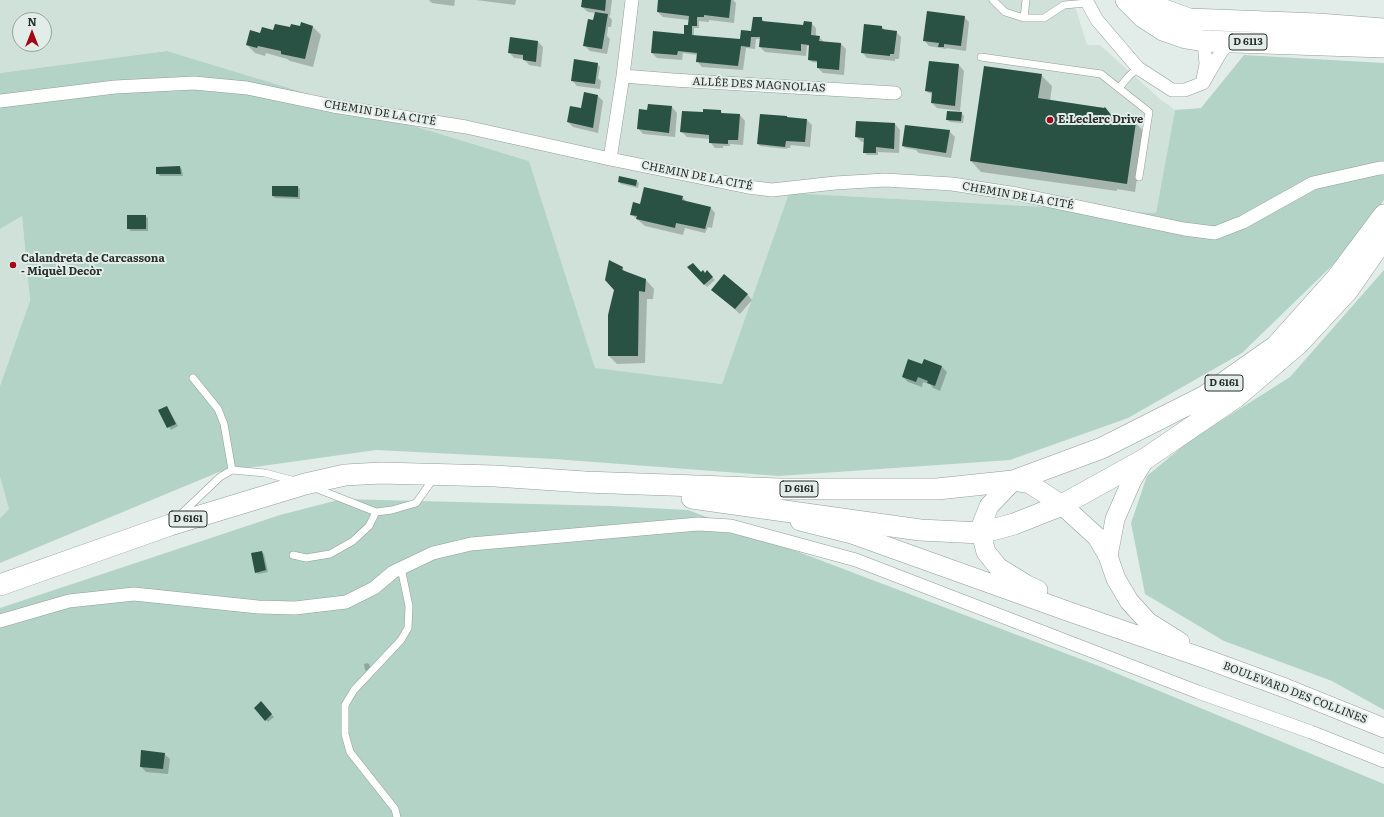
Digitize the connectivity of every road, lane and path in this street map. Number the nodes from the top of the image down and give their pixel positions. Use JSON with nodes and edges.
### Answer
{"nodes":[{"id":1,"x":632,"y":0,"type":"edge"},
{"id":2,"x":993,"y":0,"type":"edge"},
{"id":3,"x":1026,"y":0,"type":"edge"},
{"id":4,"x":1126,"y":0,"type":"edge"},
{"id":5,"x":1151,"y":0,"type":"edge"},
{"id":6,"x":1086,"y":2,"type":"edge"},
{"id":7,"x":1024,"y":18,"type":"junction"},
{"id":8,"x":1384,"y":29,"type":"edge"},
{"id":9,"x":1219,"y":30,"type":"junction"},
{"id":10,"x":1204,"y":41,"type":"junction"},
{"id":11,"x":1384,"y":47,"type":"edge"},
{"id":12,"x":981,"y":57,"type":"dead end"},
{"id":13,"x":1138,"y":68,"type":"junction"},
{"id":14,"x":623,"y":76,"type":"junction"},
{"id":15,"x":1202,"y":83,"type":"junction"},
{"id":16,"x":1119,"y":88,"type":"junction"},
{"id":17,"x":895,"y":93,"type":"dead end"},
{"id":18,"x":0,"y":101,"type":"edge"},
{"id":19,"x":610,"y":159,"type":"junction"},
{"id":20,"x":1384,"y":168,"type":"edge"},
{"id":21,"x":1140,"y":177,"type":"dead end"},
{"id":22,"x":1384,"y":215,"type":"edge"},
{"id":23,"x":1384,"y":238,"type":"edge"},
{"id":24,"x":193,"y":378,"type":"dead end"},
{"id":25,"x":1145,"y":459,"type":"junction"},
{"id":26,"x":232,"y":470,"type":"junction"},
{"id":27,"x":436,"y":475,"type":"junction"},
{"id":28,"x":1013,"y":481,"type":"junction"},
{"id":29,"x":585,"y":482,"type":"junction"},
{"id":30,"x":305,"y":484,"type":"junction"},
{"id":31,"x":717,"y":501,"type":"junction"},
{"id":32,"x":1062,"y":505,"type":"junction"},
{"id":33,"x":376,"y":512,"type":"junction"},
{"id":34,"x":170,"y":525,"type":"junction"},
{"id":35,"x":981,"y":533,"type":"junction"},
{"id":36,"x":292,"y":554,"type":"dead end"},
{"id":37,"x":1108,"y":556,"type":"junction"},
{"id":38,"x":401,"y":568,"type":"junction"},
{"id":39,"x":0,"y":585,"type":"edge"},
{"id":40,"x":1070,"y":612,"type":"junction"},
{"id":41,"x":0,"y":621,"type":"edge"},
{"id":42,"x":1206,"y":658,"type":"junction"},
{"id":43,"x":1384,"y":728,"type":"edge"},
{"id":44,"x":1384,"y":761,"type":"edge"},
{"id":45,"x":397,"y":817,"type":"edge"}],
"edges":[{"from":1,"to":14,"type":"street"},
{"from":2,"to":7,"type":"lane"},
{"from":3,"to":7,"type":"lane"},
{"from":4,"to":10,"type":"main road","number":"D 6113"},
{"from":5,"to":9,"type":"main road","number":"D 6113"},
{"from":6,"to":7,"type":"lane"},
{"from":6,"to":13,"type":"street"},
{"from":8,"to":9,"type":"main road","number":"D 6113"},
{"from":9,"to":10,"type":"main road","number":"D 6113"},
{"from":9,"to":11,"type":"main road","number":"D 6113"},
{"from":9,"to":15,"type":"street"},
{"from":10,"to":15,"type":"street"},
{"from":12,"to":16,"type":"lane"},
{"from":13,"to":15,"type":"street"},
{"from":13,"to":16,"type":"lane"},
{"from":14,"to":17,"type":"street","name":"ALLÉE DES MAGNOLIAS"},
{"from":14,"to":19,"type":"street"},
{"from":16,"to":21,"type":"lane"},
{"from":18,"to":19,"type":"street","name":"CHEMIN DE LA CITÉ"},
{"from":19,"to":20,"type":"street","name":"CHEMIN DE LA CITÉ"},
{"from":22,"to":28,"type":"main road","number":"D 6161"},
{"from":23,"to":25,"type":"main road","number":"D 6161"},
{"from":24,"to":26,"type":"lane"},
{"from":25,"to":32,"type":"main road","number":"D 6161"},
{"from":25,"to":37,"type":"street"},
{"from":26,"to":30,"type":"lane"},
{"from":26,"to":34,"type":"lane"},
{"from":27,"to":29,"type":"main road","number":"D 6161"},
{"from":27,"to":30,"type":"main road","number":"D 6161"},
{"from":27,"to":33,"type":"lane"},
{"from":28,"to":29,"type":"main road","number":"D 6161"},
{"from":28,"to":32,"type":"street"},
{"from":28,"to":35,"type":"street"},
{"from":29,"to":31,"type":"main road","number":"D 6161"},
{"from":30,"to":33,"type":"lane"},
{"from":30,"to":34,"type":"main road","number":"D 6161"},
{"from":31,"to":35,"type":"main road","number":"D 6161"},
{"from":31,"to":40,"type":"street"},
{"from":32,"to":35,"type":"main road","number":"D 6161"},
{"from":32,"to":37,"type":"street"},
{"from":33,"to":36,"type":"lane"},
{"from":34,"to":39,"type":"main road","number":"D 6161"},
{"from":35,"to":40,"type":"street"},
{"from":37,"to":42,"type":"street"},
{"from":38,"to":41,"type":"street"},
{"from":38,"to":44,"type":"street"},
{"from":38,"to":45,"type":"lane"},
{"from":40,"to":42,"type":"street"},
{"from":42,"to":43,"type":"street","name":"BOULEVARD DES COLLINES"}]}
